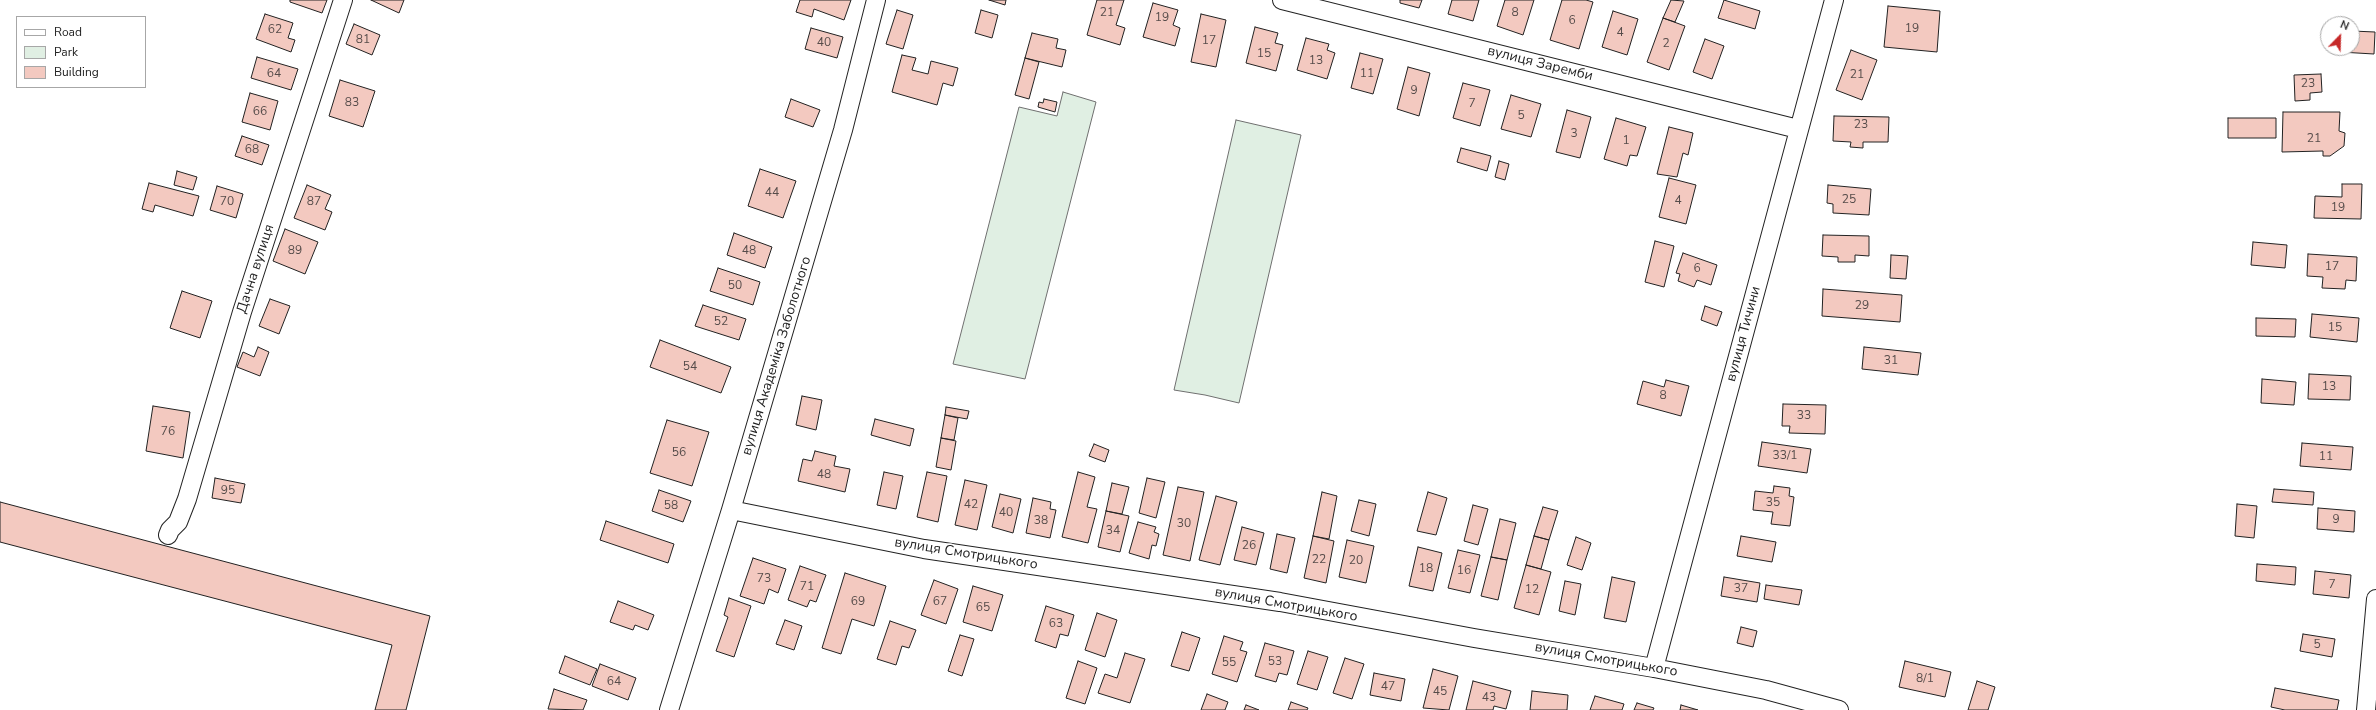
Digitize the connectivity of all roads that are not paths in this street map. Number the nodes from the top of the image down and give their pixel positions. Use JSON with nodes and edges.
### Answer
{"nodes":[{"id":1,"x":343,"y":0,"type":"edge"},
{"id":2,"x":876,"y":0,"type":"edge"},
{"id":3,"x":1282,"y":0,"type":"edge"},
{"id":4,"x":1834,"y":0,"type":"edge"},
{"id":5,"x":1798,"y":129,"type":"junction"},
{"id":6,"x":731,"y":510,"type":"junction"},
{"id":7,"x":168,"y":535,"type":"dead end"},
{"id":8,"x":2376,"y":599,"type":"edge"},
{"id":9,"x":1654,"y":668,"type":"junction"},
{"id":10,"x":669,"y":710,"type":"edge"},
{"id":11,"x":1840,"y":710,"type":"edge"},
{"id":12,"x":2366,"y":710,"type":"edge"}],
"edges":[{"from":1,"to":7,"type":"street","name":"Дачна вулиця"},
{"from":2,"to":6,"type":"street","name":"вулиця Академіка Заболотного"},
{"from":3,"to":5,"type":"street","name":"вулиця Заремби"},
{"from":4,"to":5,"type":"street","name":"вулиця Тичини"},
{"from":5,"to":9,"type":"street","name":"вулиця Тичини"},
{"from":6,"to":9,"type":"street","name":"вулиця Смотрицького"},
{"from":6,"to":10,"type":"street","name":"вулиця Академіка Заболотного"},
{"from":8,"to":12,"type":"street"},
{"from":9,"to":11,"type":"street","name":"вулиця Смотрицького"}]}
